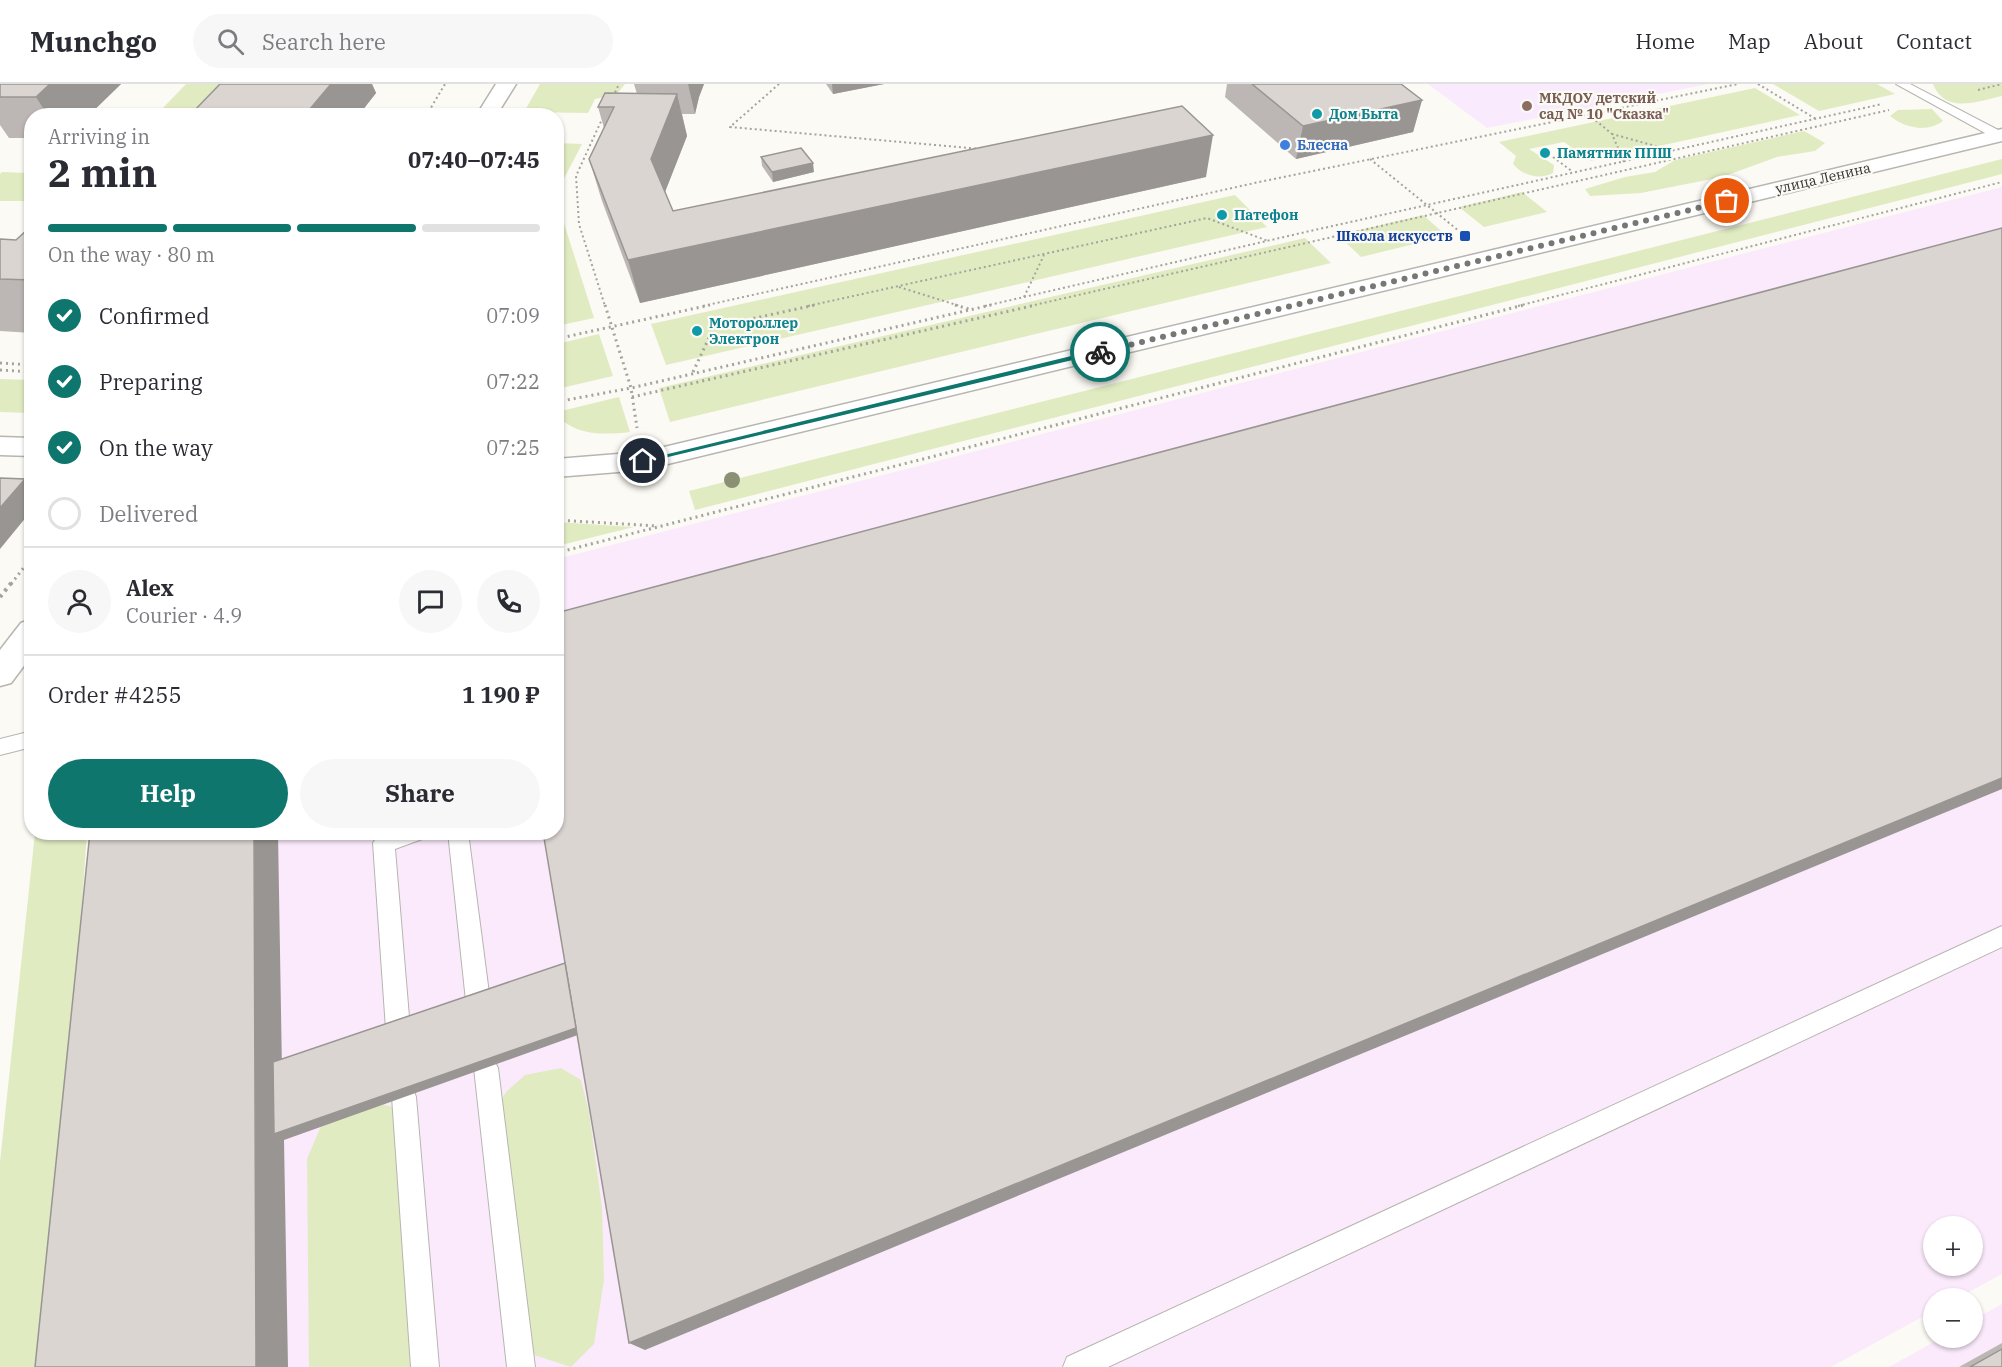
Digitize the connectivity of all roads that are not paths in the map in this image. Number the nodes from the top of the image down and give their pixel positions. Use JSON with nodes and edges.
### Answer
{"nodes":[{"id":1,"x":506,"y":84,"type":"edge"},
{"id":2,"x":1902,"y":84,"type":"edge"},
{"id":3,"x":491,"y":108,"type":"edge"},
{"id":4,"x":2001,"y":136,"type":"edge"},
{"id":5,"x":0,"y":446,"type":"edge"},
{"id":6,"x":24,"y":447,"type":"edge"},
{"id":7,"x":564,"y":467,"type":"edge"},
{"id":8,"x":24,"y":642,"type":"edge"},
{"id":9,"x":0,"y":674,"type":"edge"},
{"id":10,"x":24,"y":741,"type":"edge"},
{"id":11,"x":0,"y":747,"type":"edge"},
{"id":12,"x":393,"y":840,"type":"edge"},
{"id":13,"x":459,"y":840,"type":"edge"},
{"id":14,"x":2002,"y":936,"type":"edge"},
{"id":15,"x":478,"y":1001,"type":"edge"},
{"id":16,"x":398,"y":1029,"type":"edge"},
{"id":17,"x":486,"y":1068,"type":"edge"},
{"id":18,"x":404,"y":1097,"type":"edge"},
{"id":19,"x":424,"y":1367,"type":"edge"},
{"id":20,"x":521,"y":1367,"type":"edge"},
{"id":21,"x":1077,"y":1367,"type":"edge"}],
"edges":[{"from":1,"to":3,"type":"street"},
{"from":2,"to":4,"type":"lane"},
{"from":4,"to":7,"type":"street","name":"улица Ленина"},
{"from":5,"to":6,"type":"street"},
{"from":8,"to":9,"type":"street"},
{"from":10,"to":11,"type":"lane"},
{"from":12,"to":16,"type":"lane"},
{"from":13,"to":15,"type":"lane"},
{"from":14,"to":21,"type":"lane"},
{"from":17,"to":20,"type":"lane"},
{"from":18,"to":19,"type":"lane"}]}
